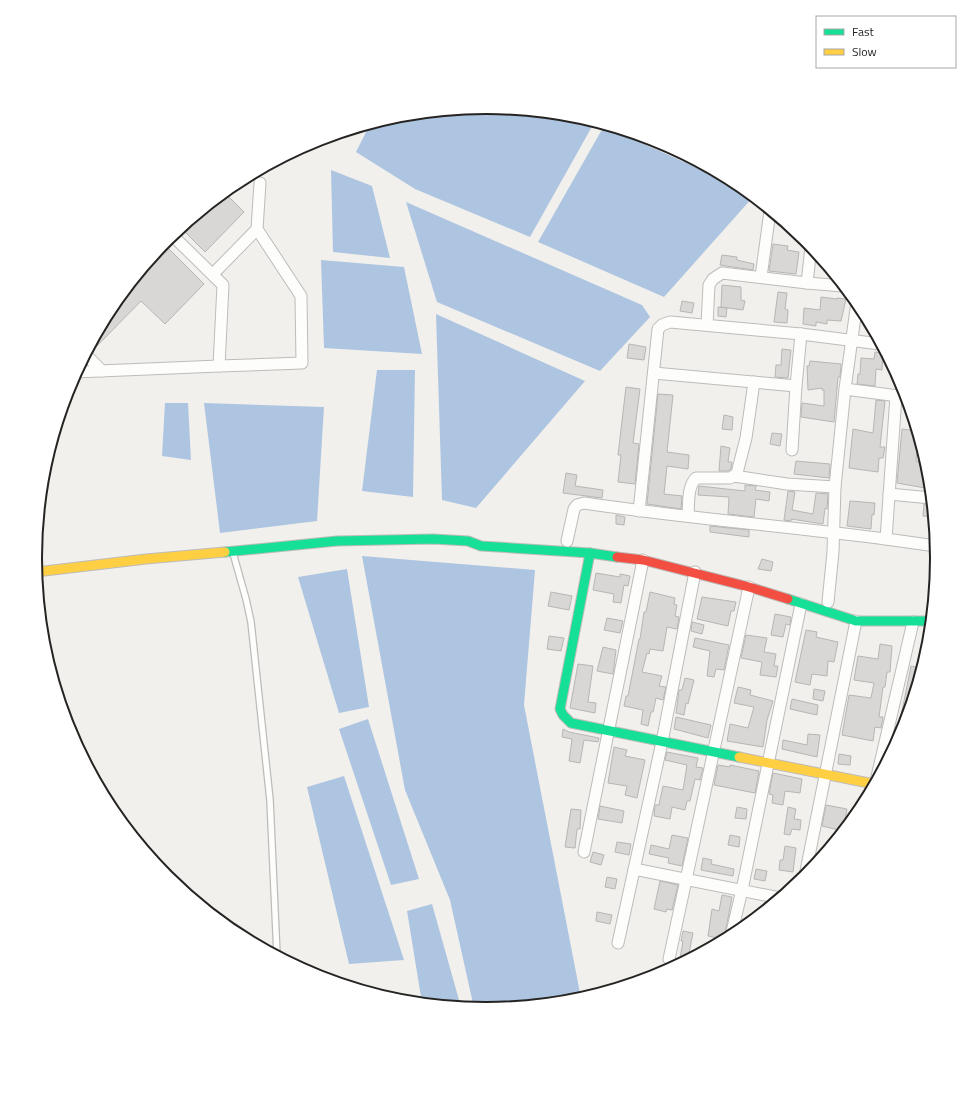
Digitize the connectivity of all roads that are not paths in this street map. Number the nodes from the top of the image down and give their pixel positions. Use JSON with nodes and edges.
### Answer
{"nodes":[{"id":1,"x":260,"y":183,"type":"dead end"},
{"id":2,"x":769,"y":216,"type":"edge"},
{"id":3,"x":257,"y":229,"type":"junction"},
{"id":4,"x":177,"y":239,"type":"edge"},
{"id":5,"x":810,"y":255,"type":"edge"},
{"id":6,"x":213,"y":274,"type":"junction"},
{"id":7,"x":761,"y":277,"type":"junction"},
{"id":8,"x":807,"y":283,"type":"junction"},
{"id":9,"x":836,"y":285,"type":"edge"},
{"id":10,"x":855,"y":312,"type":"edge"},
{"id":11,"x":707,"y":325,"type":"junction"},
{"id":12,"x":800,"y":334,"type":"junction"},
{"id":13,"x":851,"y":340,"type":"junction"},
{"id":14,"x":875,"y":343,"type":"edge"},
{"id":15,"x":90,"y":359,"type":"edge"},
{"id":16,"x":218,"y":366,"type":"junction"},
{"id":17,"x":102,"y":371,"type":"junction"},
{"id":18,"x":84,"y":372,"type":"edge"},
{"id":19,"x":654,"y":373,"type":"junction"},
{"id":20,"x":754,"y":382,"type":"junction"},
{"id":21,"x":796,"y":386,"type":"junction"},
{"id":22,"x":845,"y":389,"type":"junction"},
{"id":23,"x":899,"y":396,"type":"edge"},
{"id":24,"x":900,"y":400,"type":"edge"},
{"id":25,"x":792,"y":450,"type":"dead end"},
{"id":26,"x":734,"y":476,"type":"junction"},
{"id":27,"x":835,"y":487,"type":"junction"},
{"id":28,"x":889,"y":494,"type":"junction"},
{"id":29,"x":926,"y":497,"type":"edge"},
{"id":30,"x":639,"y":511,"type":"junction"},
{"id":31,"x":688,"y":516,"type":"junction"},
{"id":32,"x":834,"y":532,"type":"junction"},
{"id":33,"x":482,"y":536,"type":"dead end"},
{"id":34,"x":886,"y":538,"type":"junction"},
{"id":35,"x":468,"y":541,"type":"junction"},
{"id":36,"x":566,"y":541,"type":"dead end"},
{"id":37,"x":930,"y":545,"type":"edge"},
{"id":38,"x":233,"y":551,"type":"junction"},
{"id":39,"x":590,"y":553,"type":"junction"},
{"id":40,"x":643,"y":560,"type":"junction"},
{"id":41,"x":42,"y":571,"type":"edge"},
{"id":42,"x":695,"y":572,"type":"junction"},
{"id":43,"x":749,"y":587,"type":"junction"},
{"id":44,"x":805,"y":598,"type":"junction"},
{"id":45,"x":828,"y":602,"type":"dead end"},
{"id":46,"x":866,"y":612,"type":"dead end"},
{"id":47,"x":926,"y":613,"type":"edge"},
{"id":48,"x":856,"y":621,"type":"junction"},
{"id":49,"x":925,"y":621,"type":"edge"},
{"id":50,"x":913,"y":622,"type":"junction"},
{"id":51,"x":608,"y":731,"type":"junction"},
{"id":52,"x":662,"y":742,"type":"junction"},
{"id":53,"x":714,"y":752,"type":"junction"},
{"id":54,"x":881,"y":760,"type":"edge"},
{"id":55,"x":768,"y":763,"type":"junction"},
{"id":56,"x":825,"y":775,"type":"junction"},
{"id":57,"x":869,"y":783,"type":"edge"},
{"id":58,"x":584,"y":852,"type":"dead end"},
{"id":59,"x":807,"y":864,"type":"edge"},
{"id":60,"x":634,"y":869,"type":"junction"},
{"id":61,"x":687,"y":878,"type":"junction"},
{"id":62,"x":742,"y":890,"type":"junction"},
{"id":63,"x":773,"y":897,"type":"edge"},
{"id":64,"x":733,"y":927,"type":"edge"},
{"id":65,"x":618,"y":943,"type":"dead end"},
{"id":66,"x":277,"y":949,"type":"edge"},
{"id":67,"x":669,"y":959,"type":"dead end"}],
"edges":[{"from":1,"to":3,"type":"street"},
{"from":2,"to":7,"type":"street"},
{"from":3,"to":6,"type":"street"},
{"from":3,"to":16,"type":"street"},
{"from":4,"to":6,"type":"street"},
{"from":5,"to":8,"type":"street"},
{"from":6,"to":16,"type":"street"},
{"from":7,"to":8,"type":"street"},
{"from":7,"to":11,"type":"street"},
{"from":8,"to":9,"type":"street"},
{"from":10,"to":13,"type":"street"},
{"from":11,"to":12,"type":"street"},
{"from":11,"to":19,"type":"street"},
{"from":12,"to":13,"type":"street"},
{"from":12,"to":21,"type":"street"},
{"from":13,"to":14,"type":"street"},
{"from":13,"to":22,"type":"street"},
{"from":15,"to":17,"type":"street"},
{"from":16,"to":17,"type":"street"},
{"from":17,"to":18,"type":"street"},
{"from":19,"to":20,"type":"street"},
{"from":19,"to":30,"type":"street"},
{"from":20,"to":21,"type":"street"},
{"from":20,"to":26,"type":"street"},
{"from":21,"to":25,"type":"street"},
{"from":22,"to":23,"type":"street"},
{"from":22,"to":27,"type":"street"},
{"from":24,"to":28,"type":"street"},
{"from":26,"to":27,"type":"street"},
{"from":26,"to":31,"type":"street"},
{"from":27,"to":32,"type":"street"},
{"from":28,"to":29,"type":"street"},
{"from":28,"to":34,"type":"street"},
{"from":30,"to":31,"type":"street"},
{"from":30,"to":36,"type":"street"},
{"from":31,"to":32,"type":"street"},
{"from":32,"to":34,"type":"street"},
{"from":32,"to":45,"type":"street"},
{"from":33,"to":35,"type":"main road"},
{"from":34,"to":37,"type":"street"},
{"from":35,"to":38,"type":"main road"},
{"from":35,"to":39,"type":"main road"},
{"from":38,"to":41,"type":"main road"},
{"from":38,"to":66,"type":"lane"},
{"from":39,"to":40,"type":"main road"},
{"from":39,"to":51,"type":"main road"},
{"from":40,"to":42,"type":"main road"},
{"from":40,"to":51,"type":"street"},
{"from":42,"to":43,"type":"main road"},
{"from":42,"to":52,"type":"street"},
{"from":43,"to":44,"type":"main road"},
{"from":43,"to":53,"type":"street"},
{"from":44,"to":48,"type":"main road"},
{"from":44,"to":55,"type":"street"},
{"from":46,"to":47,"type":"main road"},
{"from":48,"to":50,"type":"main road"},
{"from":48,"to":56,"type":"street"},
{"from":49,"to":50,"type":"main road"},
{"from":50,"to":54,"type":"street"},
{"from":51,"to":52,"type":"main road"},
{"from":51,"to":58,"type":"street"},
{"from":52,"to":53,"type":"main road"},
{"from":52,"to":60,"type":"street"},
{"from":53,"to":55,"type":"main road"},
{"from":53,"to":61,"type":"street"},
{"from":55,"to":56,"type":"main road"},
{"from":55,"to":62,"type":"street"},
{"from":56,"to":57,"type":"main road"},
{"from":56,"to":59,"type":"street"},
{"from":60,"to":61,"type":"street"},
{"from":60,"to":65,"type":"street"},
{"from":61,"to":62,"type":"street"},
{"from":61,"to":67,"type":"street"},
{"from":62,"to":63,"type":"street"},
{"from":62,"to":64,"type":"street"}]}
